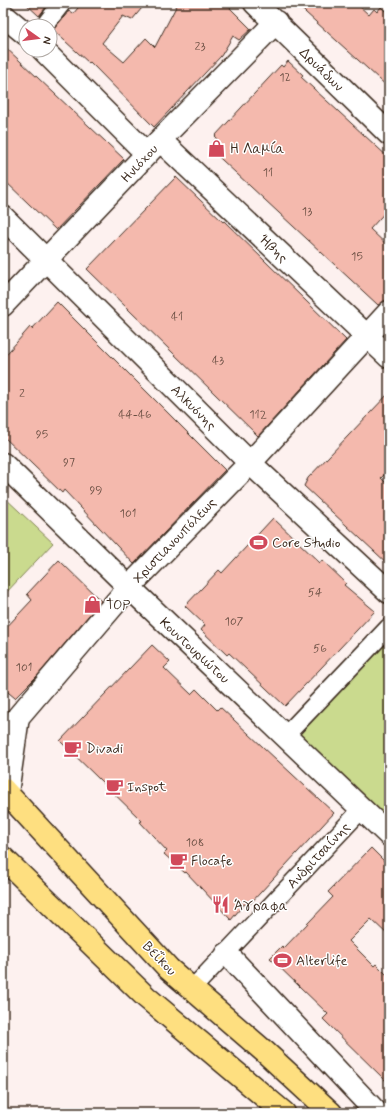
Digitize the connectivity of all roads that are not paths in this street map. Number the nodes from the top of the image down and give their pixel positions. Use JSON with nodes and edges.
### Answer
{"nodes":[{"id":1,"x":62,"y":3,"type":"edge"},
{"id":2,"x":255,"y":3,"type":"edge"},
{"id":3,"x":3,"y":15,"type":"edge"},
{"id":4,"x":50,"y":18,"type":"edge"},
{"id":5,"x":276,"y":22,"type":"junction"},
{"id":6,"x":18,"y":27,"type":"edge"},
{"id":7,"x":52,"y":58,"type":"edge"},
{"id":8,"x":389,"y":134,"type":"edge"},
{"id":9,"x":153,"y":147,"type":"junction"},
{"id":10,"x":3,"y":217,"type":"edge"},
{"id":11,"x":46,"y":260,"type":"junction"},
{"id":12,"x":3,"y":305,"type":"edge"},
{"id":13,"x":389,"y":312,"type":"edge"},
{"id":14,"x":367,"y":336,"type":"junction"},
{"id":15,"x":389,"y":357,"type":"edge"},
{"id":16,"x":250,"y":463,"type":"junction"},
{"id":17,"x":3,"y":464,"type":"edge"},
{"id":18,"x":129,"y":587,"type":"junction"},
{"id":19,"x":389,"y":592,"type":"edge"},
{"id":20,"x":389,"y":627,"type":"edge"},
{"id":21,"x":11,"y":719,"type":"edge"},
{"id":22,"x":286,"y":735,"type":"junction"},
{"id":23,"x":5,"y":791,"type":"edge"},
{"id":24,"x":362,"y":809,"type":"junction"},
{"id":25,"x":389,"y":835,"type":"edge"},
{"id":26,"x":3,"y":858,"type":"edge"},
{"id":27,"x":227,"y":954,"type":"junction"},
{"id":28,"x":192,"y":989,"type":"junction"},
{"id":29,"x":284,"y":1113,"type":"edge"},
{"id":30,"x":331,"y":1113,"type":"edge"},
{"id":31,"x":377,"y":1113,"type":"edge"}],
"edges":[{"from":1,"to":4,"type":"street"},
{"from":2,"to":5,"type":"street","name":"Δρυάδων"},
{"from":3,"to":6,"type":"street"},
{"from":5,"to":8,"type":"street","name":"Δρυάδων"},
{"from":5,"to":9,"type":"street","name":"Ηνιόχου"},
{"from":7,"to":9,"type":"street","name":"Ήβης"},
{"from":9,"to":11,"type":"street","name":"Ηνιόχου"},
{"from":9,"to":14,"type":"street","name":"Ήβης"},
{"from":10,"to":11,"type":"street","name":"Αλκυόνης"},
{"from":11,"to":12,"type":"street","name":"Ηνιόχου"},
{"from":11,"to":16,"type":"street","name":"Αλκυόνης"},
{"from":13,"to":14,"type":"street","name":"Χριστιανουπόλεως"},
{"from":14,"to":15,"type":"street","name":"Ήβης"},
{"from":14,"to":16,"type":"street","name":"Χριστιανουπόλεως"},
{"from":16,"to":18,"type":"street","name":"Χριστιανουπόλεως"},
{"from":16,"to":19,"type":"street","name":"Αλκυόνης"},
{"from":17,"to":18,"type":"street","name":"Κουντουριώτου"},
{"from":18,"to":21,"type":"street","name":"Χριστιανουπόλεως"},
{"from":18,"to":22,"type":"street","name":"Κουντουριώτου"},
{"from":20,"to":22,"type":"street"},
{"from":21,"to":23,"type":"street","name":"Χριστιανουπόλεως"},
{"from":22,"to":24,"type":"street","name":"Κουντουριώτου"},
{"from":23,"to":28,"type":"main road","name":"Βεΐκου"},
{"from":24,"to":25,"type":"street","name":"Κουντουριώτου"},
{"from":24,"to":27,"type":"street","name":"Ανδριτσαίνης"},
{"from":26,"to":29,"type":"main road"},
{"from":27,"to":28,"type":"street","name":"Ανδριτσαίνης"},
{"from":27,"to":31,"type":"street"},
{"from":28,"to":30,"type":"main road","name":"Βεΐκου"}]}
